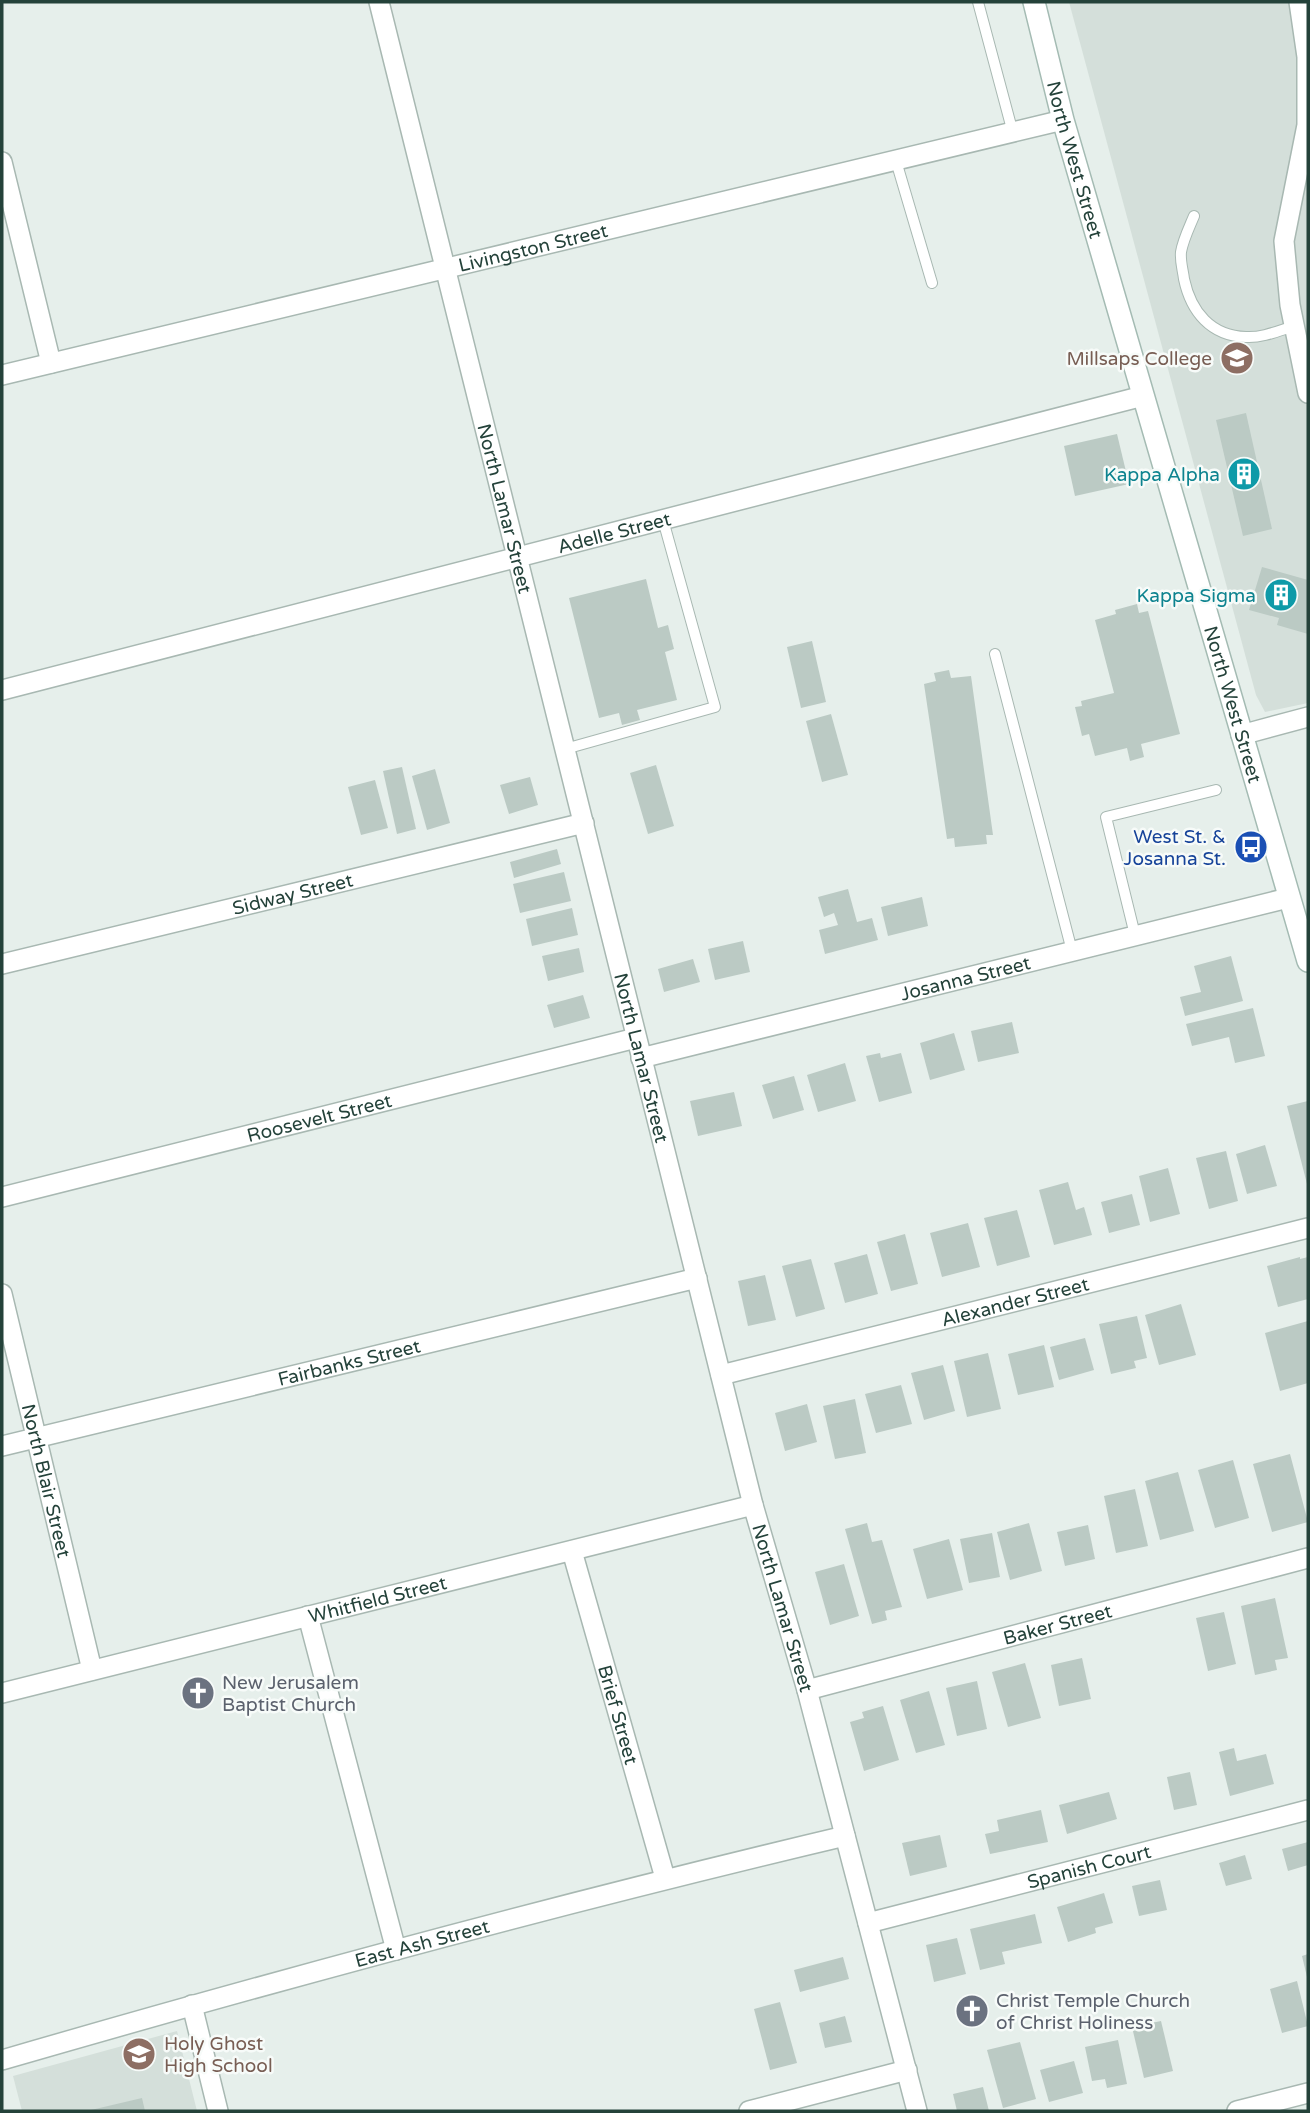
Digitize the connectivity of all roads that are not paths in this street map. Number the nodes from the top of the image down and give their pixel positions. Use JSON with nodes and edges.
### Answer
{"nodes":[{"id":1,"x":379,"y":2,"type":"edge"},
{"id":2,"x":978,"y":2,"type":"edge"},
{"id":3,"x":1034,"y":2,"type":"edge"},
{"id":4,"x":1299,"y":2,"type":"edge"},
{"id":5,"x":1063,"y":120,"type":"junction"},
{"id":6,"x":1013,"y":133,"type":"junction"},
{"id":7,"x":896,"y":161,"type":"junction"},
{"id":8,"x":2,"y":162,"type":"edge"},
{"id":9,"x":1194,"y":216,"type":"dead end"},
{"id":10,"x":446,"y":269,"type":"junction"},
{"id":11,"x":932,"y":283,"type":"dead end"},
{"id":12,"x":1294,"y":326,"type":"junction"},
{"id":13,"x":51,"y":363,"type":"junction"},
{"id":14,"x":2,"y":375,"type":"edge"},
{"id":15,"x":1308,"y":393,"type":"edge"},
{"id":16,"x":1143,"y":396,"type":"junction"},
{"id":17,"x":663,"y":520,"type":"junction"},
{"id":18,"x":517,"y":557,"type":"junction"},
{"id":19,"x":995,"y":654,"type":"dead end"},
{"id":20,"x":2,"y":690,"type":"edge"},
{"id":21,"x":1308,"y":717,"type":"edge"},
{"id":22,"x":1241,"y":735,"type":"junction"},
{"id":23,"x":565,"y":749,"type":"junction"},
{"id":24,"x":1216,"y":790,"type":"dead end"},
{"id":25,"x":584,"y":823,"type":"junction"},
{"id":26,"x":1288,"y":898,"type":"junction"},
{"id":27,"x":1135,"y":935,"type":"junction"},
{"id":28,"x":1072,"y":951,"type":"junction"},
{"id":29,"x":1308,"y":961,"type":"edge"},
{"id":30,"x":2,"y":964,"type":"edge"},
{"id":31,"x":636,"y":1038,"type":"junction"},
{"id":32,"x":641,"y":1058,"type":"junction"},
{"id":33,"x":2,"y":1197,"type":"edge"},
{"id":34,"x":1308,"y":1228,"type":"edge"},
{"id":35,"x":697,"y":1278,"type":"junction"},
{"id":36,"x":2,"y":1293,"type":"edge"},
{"id":37,"x":721,"y":1376,"type":"junction"},
{"id":38,"x":36,"y":1437,"type":"junction"},
{"id":39,"x":2,"y":1446,"type":"edge"},
{"id":40,"x":753,"y":1505,"type":"junction"},
{"id":41,"x":572,"y":1550,"type":"junction"},
{"id":42,"x":1308,"y":1558,"type":"edge"},
{"id":43,"x":309,"y":1616,"type":"junction"},
{"id":44,"x":92,"y":1670,"type":"junction"},
{"id":45,"x":807,"y":1690,"type":"junction"},
{"id":46,"x":2,"y":1693,"type":"edge"},
{"id":47,"x":1308,"y":1810,"type":"edge"},
{"id":48,"x":845,"y":1836,"type":"junction"},
{"id":49,"x":664,"y":1878,"type":"junction"},
{"id":50,"x":868,"y":1923,"type":"junction"},
{"id":51,"x":397,"y":1950,"type":"junction"},
{"id":52,"x":192,"y":2005,"type":"junction"},
{"id":53,"x":2,"y":2060,"type":"edge"},
{"id":54,"x":907,"y":2070,"type":"junction"},
{"id":55,"x":1298,"y":2100,"type":"edge"},
{"id":56,"x":218,"y":2111,"type":"edge"},
{"id":57,"x":749,"y":2111,"type":"edge"},
{"id":58,"x":917,"y":2111,"type":"edge"},
{"id":59,"x":1237,"y":2111,"type":"edge"}],
"edges":[{"from":1,"to":10,"type":"street","name":"North Lamar Street"},
{"from":2,"to":6,"type":"lane"},
{"from":3,"to":5,"type":"street","name":"North West Street"},
{"from":4,"to":12,"type":"street"},
{"from":5,"to":6,"type":"street","name":"Livingston Street"},
{"from":5,"to":16,"type":"street","name":"North West Street"},
{"from":6,"to":7,"type":"street","name":"Livingston Street"},
{"from":7,"to":10,"type":"street","name":"Livingston Street"},
{"from":7,"to":11,"type":"lane"},
{"from":8,"to":13,"type":"street"},
{"from":9,"to":12,"type":"lane"},
{"from":10,"to":13,"type":"street","name":"Livingston Street"},
{"from":10,"to":18,"type":"street","name":"North Lamar Street"},
{"from":12,"to":15,"type":"street"},
{"from":13,"to":14,"type":"street","name":"Livingston Street"},
{"from":16,"to":17,"type":"street","name":"Adelle Street"},
{"from":16,"to":22,"type":"street","name":"North West Street"},
{"from":17,"to":18,"type":"street","name":"Adelle Street"},
{"from":17,"to":23,"type":"lane"},
{"from":18,"to":20,"type":"street","name":"Adelle Street"},
{"from":18,"to":23,"type":"street","name":"North Lamar Street"},
{"from":19,"to":28,"type":"lane"},
{"from":21,"to":22,"type":"street"},
{"from":22,"to":26,"type":"street","name":"North West Street"},
{"from":23,"to":25,"type":"street","name":"North Lamar Street"},
{"from":24,"to":27,"type":"lane"},
{"from":25,"to":30,"type":"street","name":"Sidway Street"},
{"from":25,"to":31,"type":"street","name":"North Lamar Street"},
{"from":26,"to":27,"type":"street","name":"Josanna Street"},
{"from":26,"to":29,"type":"street","name":"North West Street"},
{"from":27,"to":28,"type":"street","name":"Josanna Street"},
{"from":28,"to":32,"type":"street","name":"Josanna Street"},
{"from":31,"to":32,"type":"street","name":"North Lamar Street"},
{"from":31,"to":33,"type":"street","name":"Roosevelt Street"},
{"from":32,"to":35,"type":"street","name":"North Lamar Street"},
{"from":34,"to":37,"type":"street","name":"Alexander Street"},
{"from":35,"to":37,"type":"street","name":"North Lamar Street"},
{"from":35,"to":38,"type":"street","name":"Fairbanks Street"},
{"from":36,"to":38,"type":"street","name":"North Blair Street"},
{"from":37,"to":40,"type":"street","name":"North Lamar Street"},
{"from":38,"to":39,"type":"street","name":"Fairbanks Street"},
{"from":38,"to":44,"type":"street","name":"North Blair Street"},
{"from":40,"to":41,"type":"street","name":"Whitfield Street"},
{"from":40,"to":45,"type":"street","name":"North Lamar Street"},
{"from":41,"to":43,"type":"street","name":"Whitfield Street"},
{"from":41,"to":49,"type":"street","name":"Brief Street"},
{"from":42,"to":45,"type":"street","name":"Baker Street"},
{"from":43,"to":44,"type":"street","name":"Whitfield Street"},
{"from":43,"to":51,"type":"street"},
{"from":44,"to":46,"type":"street","name":"Whitfield Street"},
{"from":45,"to":48,"type":"street","name":"North Lamar Street"},
{"from":47,"to":50,"type":"street","name":"Spanish Court"},
{"from":48,"to":49,"type":"street","name":"East Ash Street"},
{"from":48,"to":50,"type":"street","name":"North Lamar Street"},
{"from":49,"to":51,"type":"street","name":"East Ash Street"},
{"from":50,"to":54,"type":"street","name":"North Lamar Street"},
{"from":51,"to":52,"type":"street","name":"East Ash Street"},
{"from":52,"to":53,"type":"street","name":"East Ash Street"},
{"from":52,"to":56,"type":"street"},
{"from":54,"to":57,"type":"street"},
{"from":54,"to":58,"type":"street","name":"North Lamar Street"},
{"from":55,"to":59,"type":"street"}]}
